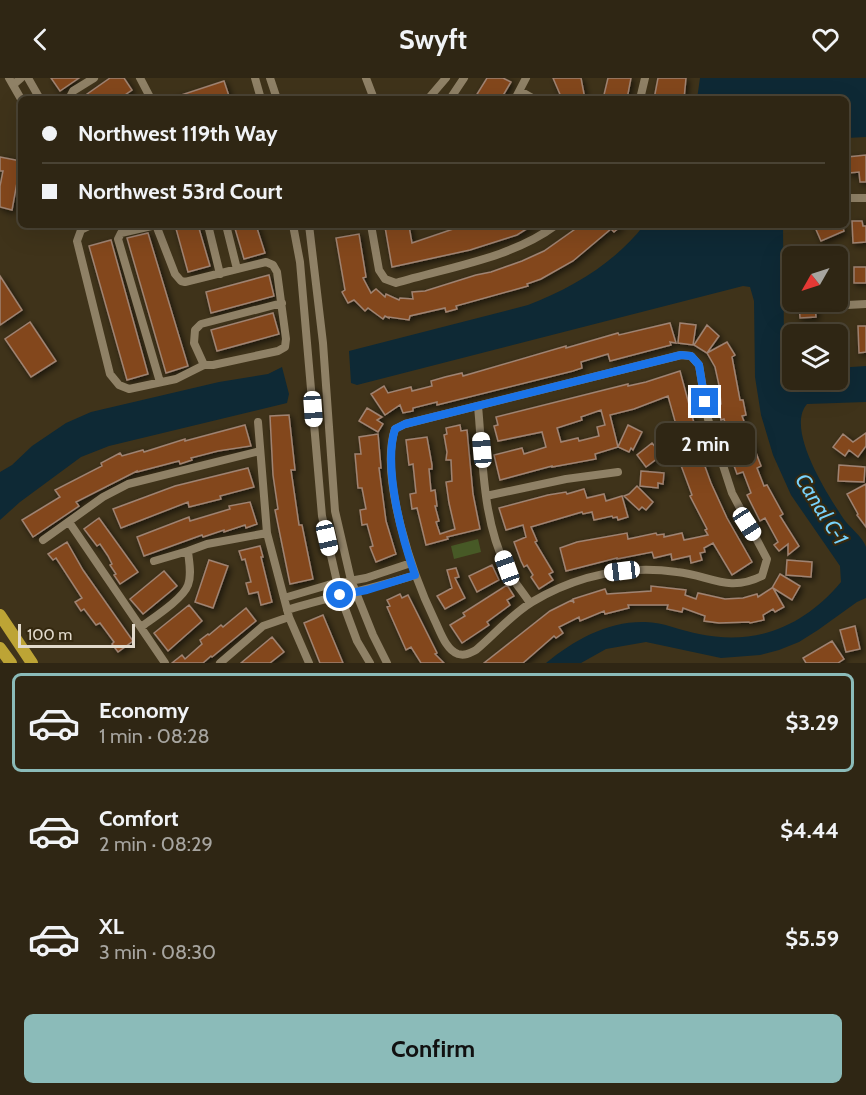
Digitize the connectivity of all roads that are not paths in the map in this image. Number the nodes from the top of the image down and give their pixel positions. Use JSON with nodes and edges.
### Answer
{"nodes":[{"id":1,"x":21,"y":78,"type":"edge"},
{"id":2,"x":28,"y":78,"type":"edge"},
{"id":3,"x":94,"y":78,"type":"edge"},
{"id":4,"x":140,"y":78,"type":"edge"},
{"id":5,"x":255,"y":78,"type":"edge"},
{"id":6,"x":270,"y":78,"type":"edge"},
{"id":7,"x":366,"y":78,"type":"edge"},
{"id":8,"x":446,"y":78,"type":"edge"},
{"id":9,"x":464,"y":78,"type":"edge"},
{"id":10,"x":526,"y":78,"type":"edge"},
{"id":11,"x":645,"y":78,"type":"edge"},
{"id":12,"x":11,"y":82,"type":"edge"},
{"id":13,"x":518,"y":95,"type":"edge"},
{"id":14,"x":19,"y":96,"type":"edge"},
{"id":15,"x":38,"y":96,"type":"edge"},
{"id":16,"x":70,"y":96,"type":"edge"},
{"id":17,"x":147,"y":96,"type":"edge"},
{"id":18,"x":260,"y":96,"type":"edge"},
{"id":19,"x":276,"y":96,"type":"edge"},
{"id":20,"x":373,"y":96,"type":"edge"},
{"id":21,"x":431,"y":96,"type":"edge"},
{"id":22,"x":452,"y":96,"type":"edge"},
{"id":23,"x":641,"y":96,"type":"edge"},
{"id":24,"x":849,"y":198,"type":"edge"},
{"id":25,"x":866,"y":198,"type":"edge"},
{"id":26,"x":85,"y":228,"type":"edge"},
{"id":27,"x":143,"y":228,"type":"edge"},
{"id":28,"x":157,"y":228,"type":"edge"},
{"id":29,"x":207,"y":228,"type":"edge"},
{"id":30,"x":227,"y":228,"type":"edge"},
{"id":31,"x":294,"y":228,"type":"edge"},
{"id":32,"x":309,"y":228,"type":"edge"},
{"id":33,"x":372,"y":228,"type":"edge"},
{"id":34,"x":552,"y":228,"type":"edge"},
{"id":35,"x":237,"y":269,"type":"junction"},
{"id":36,"x":220,"y":274,"type":"junction"},
{"id":37,"x":282,"y":303,"type":"junction"},
{"id":38,"x":866,"y":304,"type":"edge"},
{"id":39,"x":848,"y":305,"type":"edge"},
{"id":40,"x":204,"y":365,"type":"junction"},
{"id":41,"x":160,"y":382,"type":"junction"},
{"id":42,"x":478,"y":406,"type":"junction"},
{"id":43,"x":258,"y":422,"type":"dead end"},
{"id":44,"x":260,"y":451,"type":"junction"},
{"id":45,"x":618,"y":472,"type":"dead end"},
{"id":46,"x":486,"y":496,"type":"junction"},
{"id":47,"x":69,"y":522,"type":"junction"},
{"id":48,"x":267,"y":533,"type":"junction"},
{"id":49,"x":43,"y":540,"type":"dead end"},
{"id":50,"x":188,"y":551,"type":"junction"},
{"id":51,"x":154,"y":561,"type":"dead end"},
{"id":52,"x":411,"y":563,"type":"junction"},
{"id":53,"x":391,"y":570,"type":"junction"},
{"id":54,"x":415,"y":575,"type":"junction"},
{"id":55,"x":351,"y":580,"type":"junction"},
{"id":56,"x":395,"y":582,"type":"junction"},
{"id":57,"x":337,"y":584,"type":"junction"},
{"id":58,"x":303,"y":593,"type":"junction"},
{"id":59,"x":356,"y":593,"type":"junction"},
{"id":60,"x":340,"y":595,"type":"junction"},
{"id":61,"x":284,"y":598,"type":"junction"},
{"id":62,"x":530,"y":603,"type":"junction"},
{"id":63,"x":307,"y":604,"type":"junction"},
{"id":64,"x":288,"y":614,"type":"junction"},
{"id":65,"x":0,"y":615,"type":"edge"},
{"id":66,"x":141,"y":627,"type":"junction"},
{"id":67,"x":0,"y":648,"type":"edge"},
{"id":68,"x":12,"y":663,"type":"edge"},
{"id":69,"x":32,"y":663,"type":"edge"},
{"id":70,"x":165,"y":663,"type":"edge"},
{"id":71,"x":220,"y":663,"type":"edge"},
{"id":72,"x":309,"y":663,"type":"edge"},
{"id":73,"x":370,"y":663,"type":"edge"},
{"id":74,"x":387,"y":663,"type":"edge"}],
"edges":[{"from":1,"to":12,"type":"street"},
{"from":2,"to":15,"type":"street"},
{"from":3,"to":16,"type":"street"},
{"from":4,"to":17,"type":"street"},
{"from":5,"to":18,"type":"street"},
{"from":6,"to":19,"type":"street"},
{"from":7,"to":20,"type":"street"},
{"from":8,"to":21,"type":"street"},
{"from":9,"to":22,"type":"street"},
{"from":10,"to":13,"type":"street"},
{"from":11,"to":23,"type":"street"},
{"from":12,"to":14,"type":"street"},
{"from":24,"to":25,"type":"street"},
{"from":26,"to":41,"type":"street"},
{"from":27,"to":41,"type":"street"},
{"from":28,"to":36,"type":"street"},
{"from":29,"to":36,"type":"street"},
{"from":30,"to":35,"type":"street"},
{"from":31,"to":57,"type":"street"},
{"from":32,"to":55,"type":"street"},
{"from":33,"to":34,"type":"street"},
{"from":35,"to":36,"type":"street"},
{"from":35,"to":37,"type":"street"},
{"from":37,"to":40,"type":"street"},
{"from":37,"to":40,"type":"street"},
{"from":38,"to":39,"type":"street"},
{"from":40,"to":41,"type":"street"},
{"from":42,"to":46,"type":"street"},
{"from":42,"to":52,"type":"street"},
{"from":42,"to":62,"type":"street"},
{"from":43,"to":44,"type":"street"},
{"from":44,"to":47,"type":"street"},
{"from":44,"to":48,"type":"street"},
{"from":45,"to":46,"type":"street"},
{"from":46,"to":62,"type":"street"},
{"from":47,"to":49,"type":"street"},
{"from":47,"to":66,"type":"street"},
{"from":48,"to":50,"type":"street"},
{"from":48,"to":61,"type":"street"},
{"from":50,"to":51,"type":"street"},
{"from":50,"to":66,"type":"street"},
{"from":52,"to":53,"type":"street"},
{"from":52,"to":54,"type":"street"},
{"from":53,"to":55,"type":"street"},
{"from":53,"to":56,"type":"street"},
{"from":54,"to":56,"type":"street"},
{"from":54,"to":62,"type":"street"},
{"from":55,"to":57,"type":"street"},
{"from":55,"to":59,"type":"street"},
{"from":56,"to":59,"type":"street"},
{"from":57,"to":58,"type":"street"},
{"from":57,"to":60,"type":"street"},
{"from":58,"to":61,"type":"street"},
{"from":58,"to":63,"type":"street"},
{"from":59,"to":60,"type":"street"},
{"from":59,"to":74,"type":"street"},
{"from":60,"to":63,"type":"street"},
{"from":60,"to":73,"type":"street"},
{"from":61,"to":64,"type":"street"},
{"from":63,"to":64,"type":"street"},
{"from":64,"to":71,"type":"street"},
{"from":64,"to":72,"type":"street"},
{"from":65,"to":69,"type":"highway"},
{"from":66,"to":70,"type":"street"},
{"from":67,"to":68,"type":"highway"}]}
